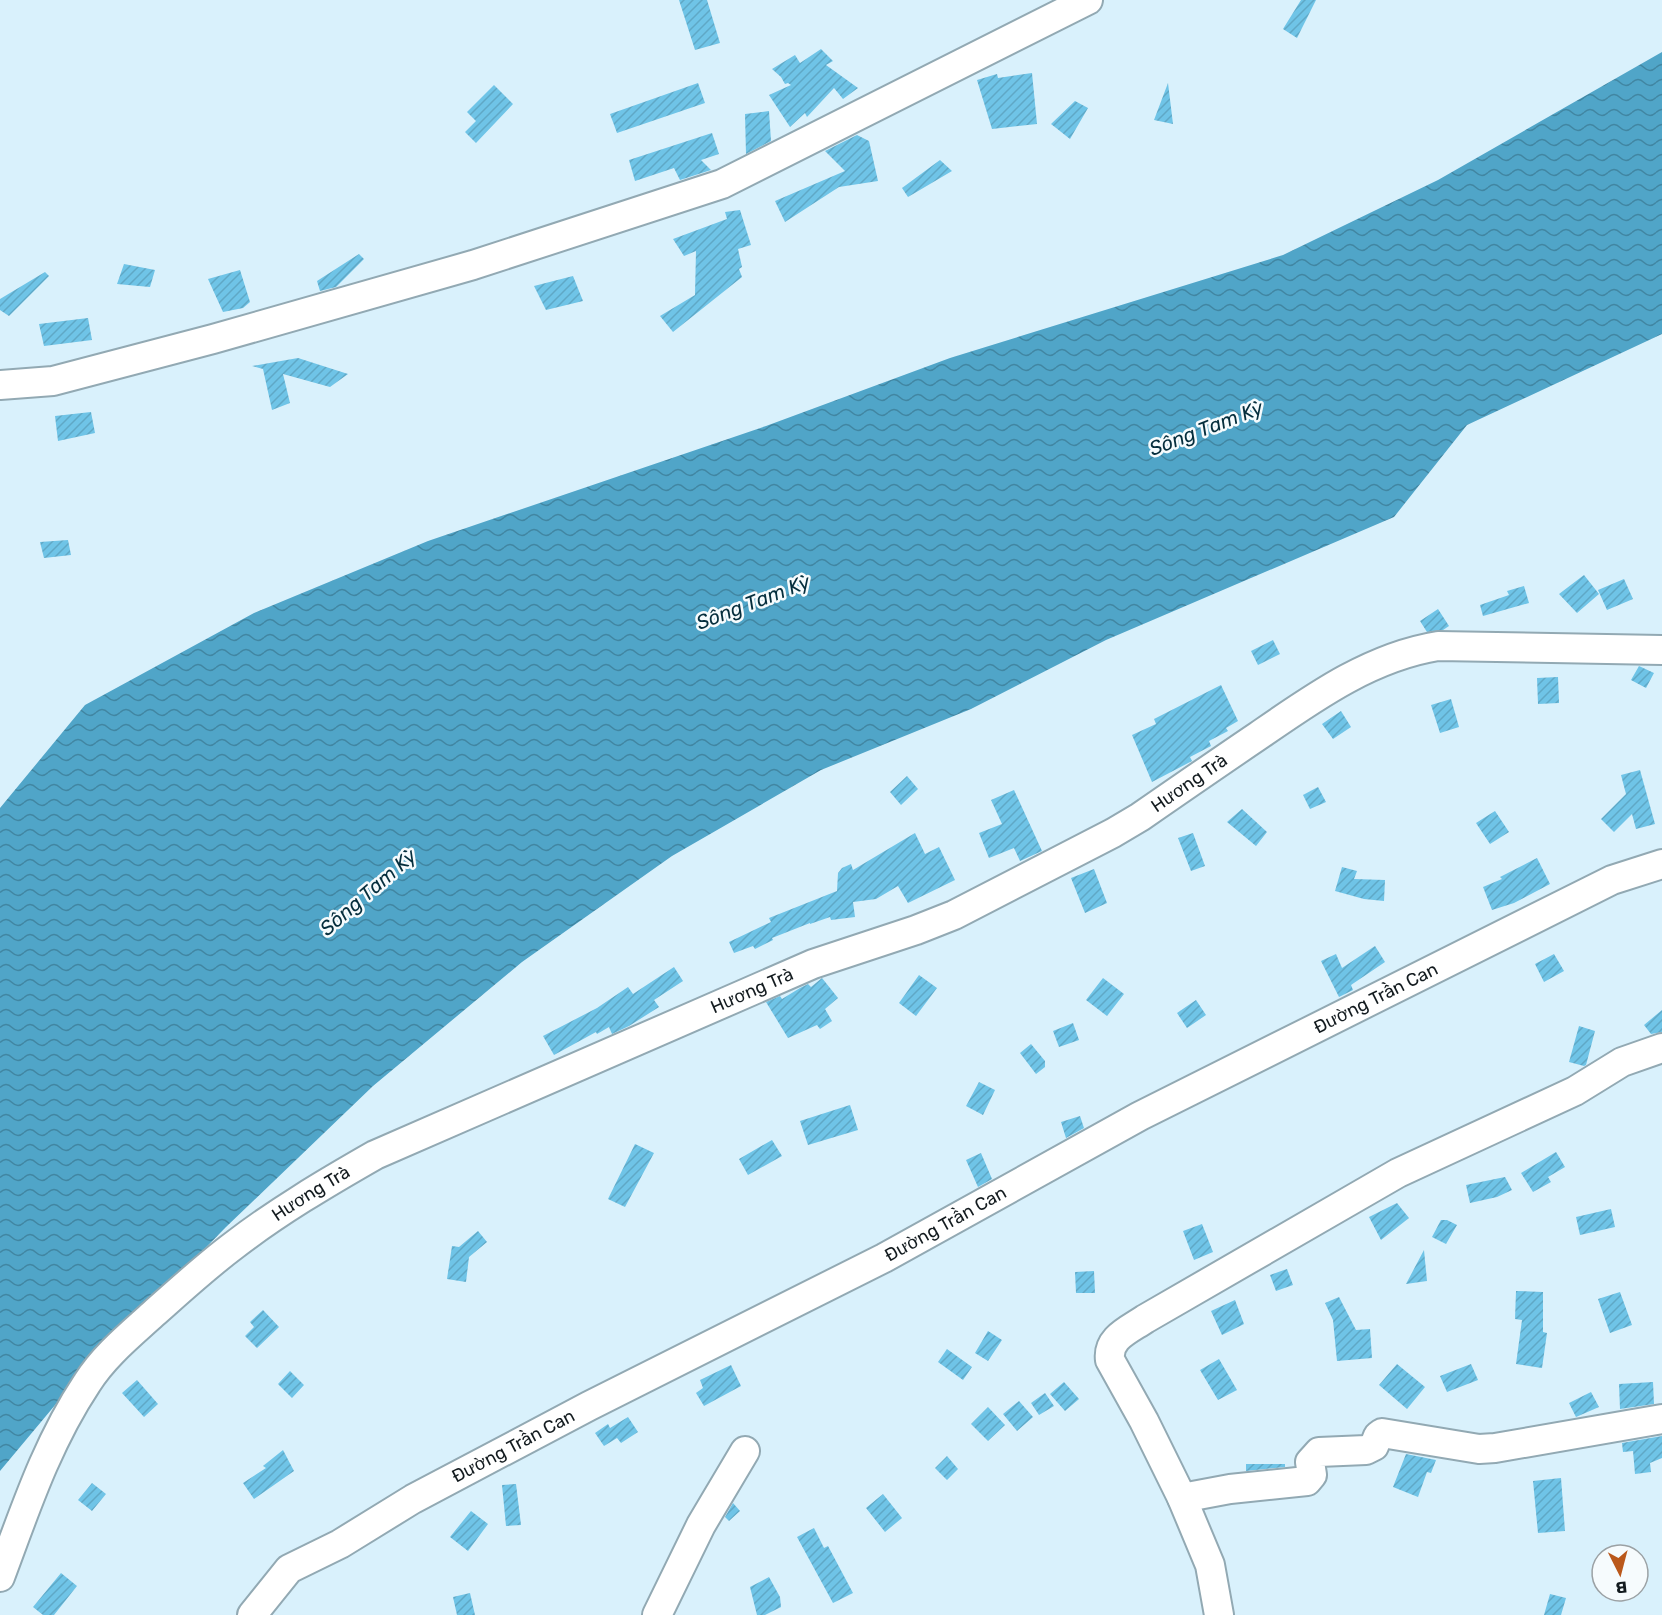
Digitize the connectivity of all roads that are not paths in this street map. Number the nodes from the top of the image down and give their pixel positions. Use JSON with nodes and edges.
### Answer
{"nodes":[{"id":1,"x":1088,"y":0,"type":"edge"},
{"id":2,"x":0,"y":385,"type":"edge"},
{"id":3,"x":1662,"y":650,"type":"edge"},
{"id":4,"x":1662,"y":864,"type":"edge"},
{"id":5,"x":1662,"y":1048,"type":"edge"},
{"id":6,"x":1662,"y":1419,"type":"edge"},
{"id":7,"x":745,"y":1451,"type":"dead end"},
{"id":8,"x":1182,"y":1498,"type":"junction"},
{"id":9,"x":0,"y":1577,"type":"edge"},
{"id":10,"x":252,"y":1615,"type":"edge"},
{"id":11,"x":657,"y":1615,"type":"edge"},
{"id":12,"x":1219,"y":1615,"type":"edge"}],
"edges":[{"from":1,"to":2,"type":"street"},
{"from":3,"to":9,"type":"street","name":"Hương Trà"},
{"from":4,"to":10,"type":"street","name":"Đường Trần Can"},
{"from":5,"to":8,"type":"street"},
{"from":6,"to":8,"type":"street"},
{"from":7,"to":11,"type":"street"},
{"from":8,"to":12,"type":"street"}]}
